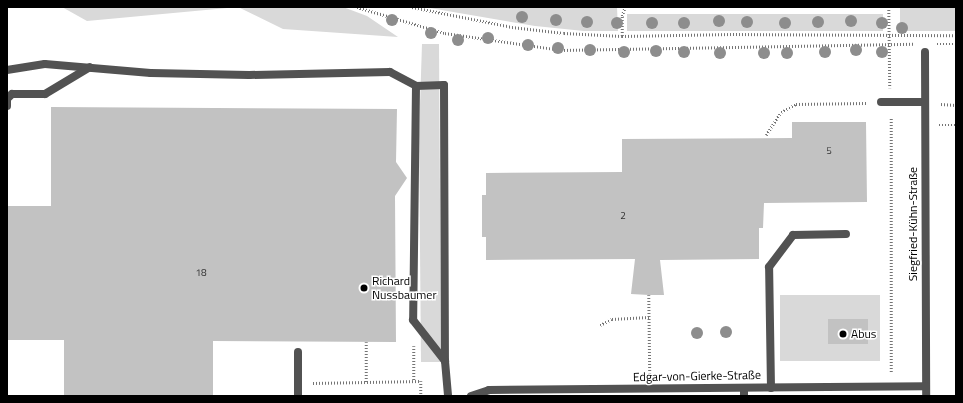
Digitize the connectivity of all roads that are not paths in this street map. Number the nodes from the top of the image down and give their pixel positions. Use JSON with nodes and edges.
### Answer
{"nodes":[{"id":1,"x":924,"y":52,"type":"dead end"},
{"id":2,"x":91,"y":67,"type":"junction"},
{"id":3,"x":7,"y":70,"type":"edge"},
{"id":4,"x":416,"y":86,"type":"junction"},
{"id":5,"x":881,"y":102,"type":"road end"},
{"id":6,"x":925,"y":102,"type":"junction"},
{"id":7,"x":7,"y":106,"type":"edge"},
{"id":8,"x":846,"y":234,"type":"dead end"},
{"id":9,"x":298,"y":352,"type":"dead end"},
{"id":10,"x":445,"y":361,"type":"junction"},
{"id":11,"x":926,"y":386,"type":"junction"},
{"id":12,"x":771,"y":388,"type":"junction"},
{"id":13,"x":744,"y":392,"type":"edge"},
{"id":14,"x":298,"y":396,"type":"edge"},
{"id":15,"x":448,"y":396,"type":"edge"},
{"id":16,"x":471,"y":396,"type":"edge"},
{"id":17,"x":926,"y":396,"type":"edge"}],
"edges":[{"from":1,"to":6,"type":"street","name":"Siegfried-Kühn-Straße"},
{"from":2,"to":3,"type":"street"},
{"from":2,"to":4,"type":"street"},
{"from":2,"to":7,"type":"street"},
{"from":4,"to":10,"type":"street"},
{"from":4,"to":10,"type":"street"},
{"from":5,"to":6,"type":"street"},
{"from":6,"to":11,"type":"street","name":"Siegfried-Kühn-Straße"},
{"from":8,"to":12,"type":"street"},
{"from":9,"to":14,"type":"street"},
{"from":10,"to":15,"type":"street"},
{"from":11,"to":12,"type":"street","name":"Edgar-von-Gierke-Straße"},
{"from":11,"to":17,"type":"street","name":"Siegfried-Kühn-Straße"},
{"from":12,"to":13,"type":"street","name":"Edgar-von-Gierke-Straße"},
{"from":13,"to":16,"type":"street","name":"Edgar-von-Gierke-Straße"}]}
